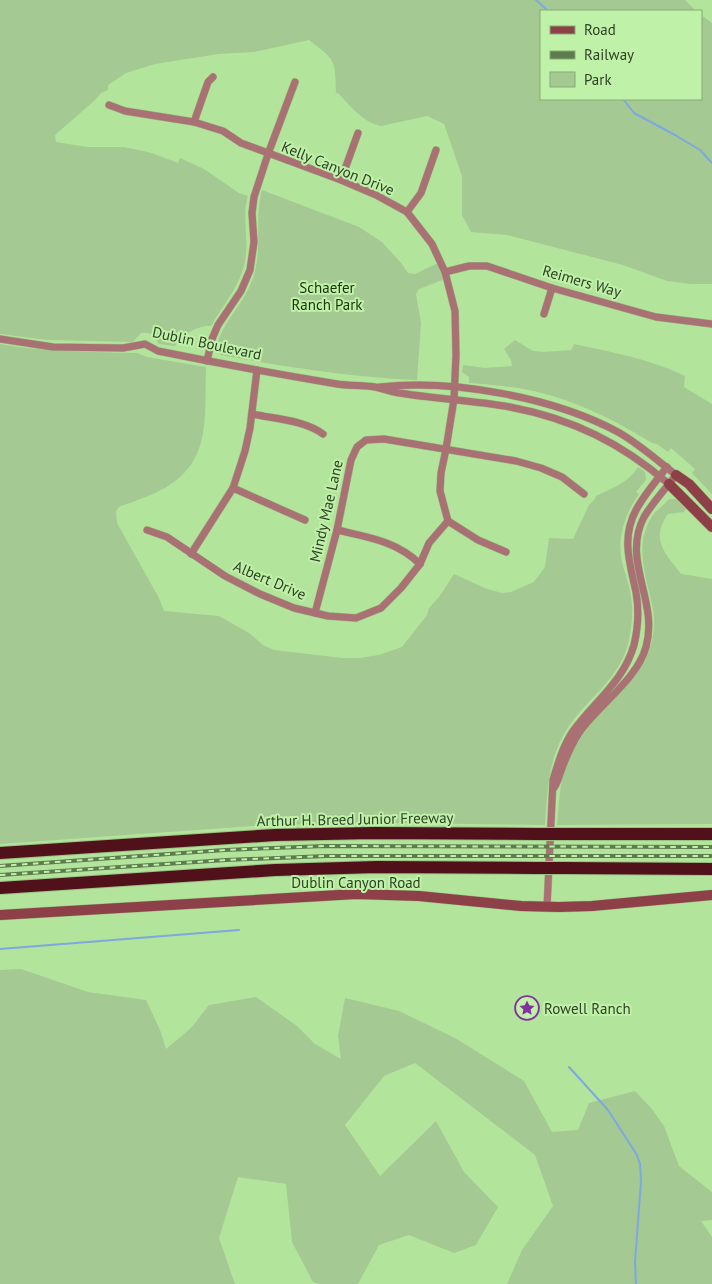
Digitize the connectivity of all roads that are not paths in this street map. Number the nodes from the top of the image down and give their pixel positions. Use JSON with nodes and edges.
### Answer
{"nodes":[{"id":1,"x":213,"y":77,"type":"dead end"},
{"id":2,"x":295,"y":82,"type":"dead end"},
{"id":3,"x":109,"y":105,"type":"dead end"},
{"id":4,"x":194,"y":122,"type":"junction"},
{"id":5,"x":358,"y":133,"type":"dead end"},
{"id":6,"x":436,"y":150,"type":"dead end"},
{"id":7,"x":268,"y":154,"type":"junction"},
{"id":8,"x":341,"y":180,"type":"junction"},
{"id":9,"x":407,"y":212,"type":"junction"},
{"id":10,"x":445,"y":272,"type":"junction"},
{"id":11,"x":552,"y":288,"type":"junction"},
{"id":12,"x":544,"y":314,"type":"dead end"},
{"id":13,"x":712,"y":324,"type":"edge"},
{"id":14,"x":0,"y":339,"type":"edge"},
{"id":15,"x":207,"y":361,"type":"junction"},
{"id":16,"x":257,"y":370,"type":"junction"},
{"id":17,"x":376,"y":387,"type":"junction"},
{"id":18,"x":454,"y":388,"type":"junction"},
{"id":19,"x":454,"y":399,"type":"junction"},
{"id":20,"x":252,"y":414,"type":"junction"},
{"id":21,"x":323,"y":434,"type":"dead end"},
{"id":22,"x":446,"y":449,"type":"junction"},
{"id":23,"x":667,"y":467,"type":"junction"},
{"id":24,"x":676,"y":475,"type":"junction"},
{"id":25,"x":660,"y":476,"type":"junction"},
{"id":26,"x":669,"y":484,"type":"junction"},
{"id":27,"x":233,"y":488,"type":"junction"},
{"id":28,"x":584,"y":494,"type":"dead end"},
{"id":29,"x":712,"y":509,"type":"edge"},
{"id":30,"x":305,"y":520,"type":"dead end"},
{"id":31,"x":448,"y":521,"type":"junction"},
{"id":32,"x":712,"y":527,"type":"edge"},
{"id":33,"x":147,"y":530,"type":"dead end"},
{"id":34,"x":337,"y":530,"type":"junction"},
{"id":35,"x":506,"y":552,"type":"dead end"},
{"id":36,"x":191,"y":554,"type":"junction"},
{"id":37,"x":420,"y":564,"type":"junction"},
{"id":38,"x":315,"y":613,"type":"junction"},
{"id":39,"x":554,"y":788,"type":"junction"},
{"id":40,"x":712,"y":834,"type":"edge"},
{"id":41,"x":0,"y":853,"type":"edge"},
{"id":42,"x":712,"y":869,"type":"edge"},
{"id":43,"x":0,"y":888,"type":"edge"},
{"id":44,"x":712,"y":894,"type":"edge"},
{"id":45,"x":547,"y":907,"type":"junction"},
{"id":46,"x":0,"y":915,"type":"edge"}],
"edges":[{"from":1,"to":4,"type":"street"},
{"from":2,"to":7,"type":"street"},
{"from":3,"to":4,"type":"street","name":"Kelly Canyon Drive"},
{"from":4,"to":7,"type":"street","name":"Kelly Canyon Drive"},
{"from":5,"to":8,"type":"street"},
{"from":6,"to":9,"type":"street"},
{"from":7,"to":8,"type":"street","name":"Kelly Canyon Drive"},
{"from":7,"to":15,"type":"street"},
{"from":8,"to":9,"type":"street","name":"Kelly Canyon Drive"},
{"from":9,"to":10,"type":"street","name":"Kelly Canyon Drive"},
{"from":10,"to":11,"type":"street","name":"Reimers Way"},
{"from":10,"to":18,"type":"street","name":"Kelly Canyon Drive"},
{"from":11,"to":12,"type":"street"},
{"from":11,"to":13,"type":"street","name":"Reimers Way"},
{"from":14,"to":15,"type":"street","name":"Dublin Boulevard"},
{"from":15,"to":16,"type":"street","name":"Dublin Boulevard"},
{"from":16,"to":17,"type":"street","name":"Dublin Boulevard"},
{"from":16,"to":20,"type":"street"},
{"from":17,"to":18,"type":"street","name":"Dublin Boulevard"},
{"from":17,"to":19,"type":"street","name":"Dublin Boulevard"},
{"from":18,"to":19,"type":"street","name":"Kelly Canyon Drive"},
{"from":18,"to":23,"type":"street","name":"Dublin Boulevard"},
{"from":19,"to":22,"type":"street","name":"Kelly Canyon Drive"},
{"from":19,"to":25,"type":"street","name":"Dublin Boulevard"},
{"from":20,"to":21,"type":"street"},
{"from":20,"to":27,"type":"street"},
{"from":22,"to":28,"type":"street"},
{"from":22,"to":31,"type":"street","name":"Kelly Canyon Drive"},
{"from":22,"to":34,"type":"street","name":"Mindy Mae Lane"},
{"from":23,"to":24,"type":"street","name":"Dublin Boulevard"},
{"from":23,"to":25,"type":"street"},
{"from":24,"to":26,"type":"street"},
{"from":24,"to":29,"type":"main road","name":"Dublin Boulevard"},
{"from":25,"to":26,"type":"street","name":"Dublin Boulevard"},
{"from":25,"to":39,"type":"street"},
{"from":26,"to":32,"type":"main road","name":"Dublin Boulevard"},
{"from":26,"to":39,"type":"street"},
{"from":27,"to":30,"type":"street"},
{"from":27,"to":36,"type":"street"},
{"from":31,"to":35,"type":"street"},
{"from":31,"to":37,"type":"street","name":"Albert Drive"},
{"from":33,"to":36,"type":"street","name":"Albert Drive"},
{"from":34,"to":37,"type":"street"},
{"from":34,"to":38,"type":"street","name":"Mindy Mae Lane"},
{"from":36,"to":38,"type":"street","name":"Albert Drive"},
{"from":37,"to":38,"type":"street","name":"Albert Drive"},
{"from":39,"to":45,"type":"street"},
{"from":40,"to":41,"type":"highway","name":"Arthur H. Breed Junior Freeway","bridge":true},
{"from":42,"to":43,"type":"highway","bridge":true},
{"from":44,"to":45,"type":"main road","name":"Dublin Canyon Road"},
{"from":45,"to":46,"type":"main road","name":"Dublin Canyon Road"}]}
